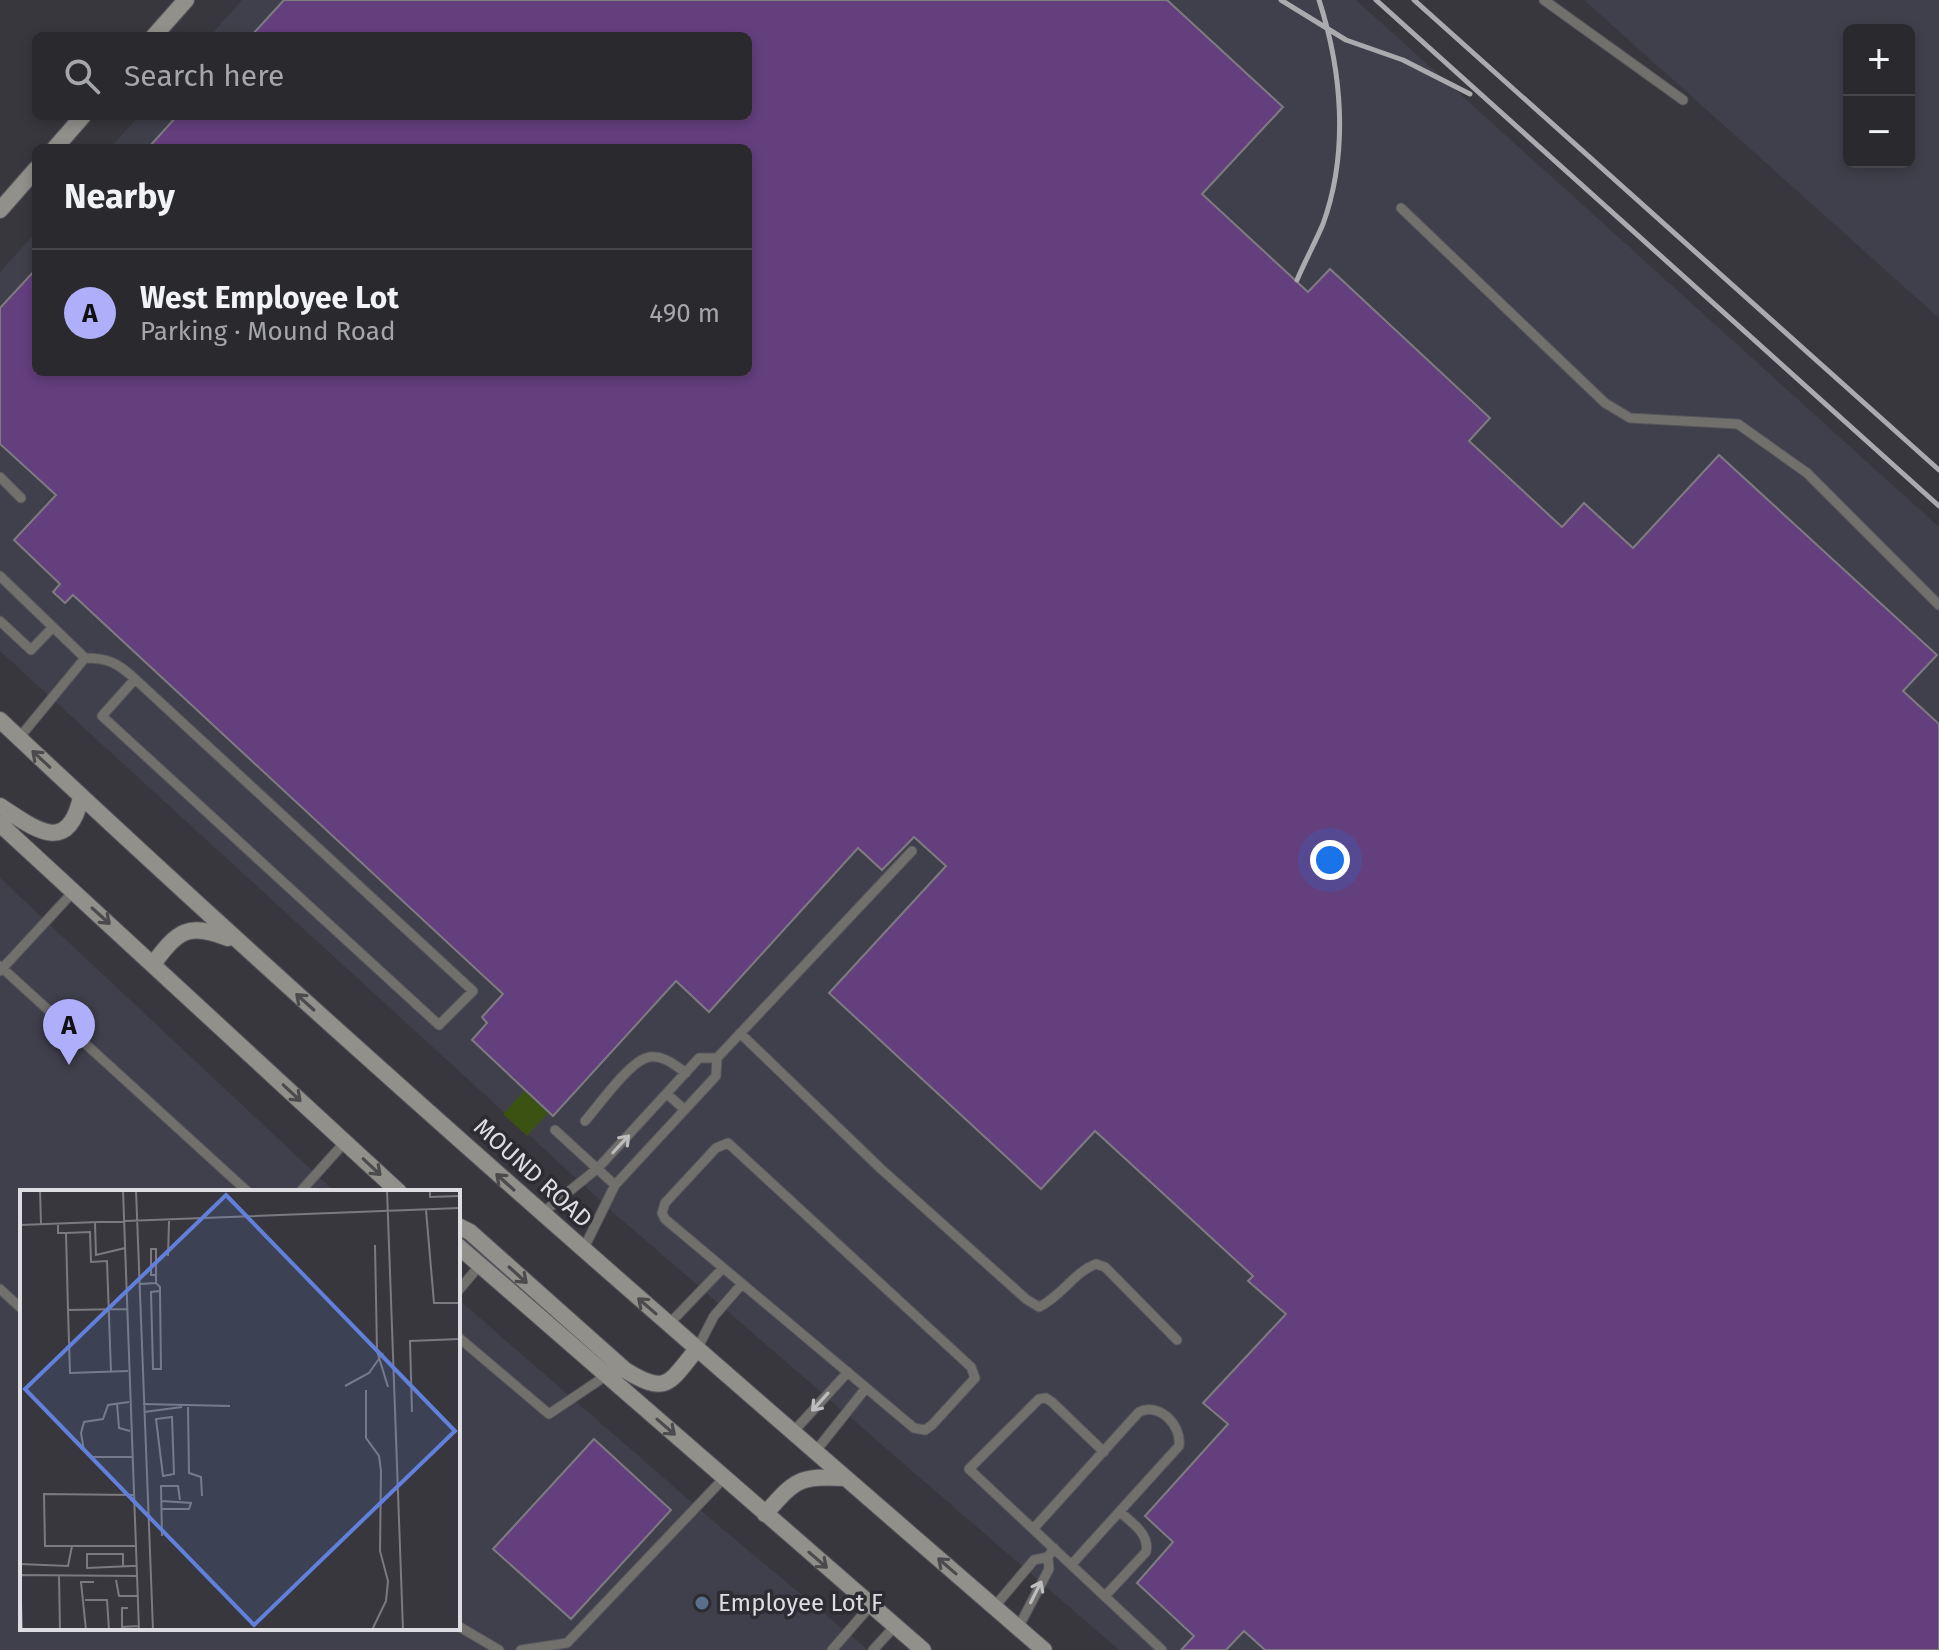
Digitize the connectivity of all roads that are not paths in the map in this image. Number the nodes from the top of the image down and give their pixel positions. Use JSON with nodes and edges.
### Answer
{"nodes":[{"id":1,"x":186,"y":0,"type":"edge"},
{"id":2,"x":1544,"y":0,"type":"edge"},
{"id":3,"x":158,"y":32,"type":"edge"},
{"id":4,"x":1683,"y":100,"type":"dead end"},
{"id":5,"x":80,"y":120,"type":"edge"},
{"id":6,"x":58,"y":144,"type":"edge"},
{"id":7,"x":32,"y":174,"type":"edge"},
{"id":8,"x":1401,"y":208,"type":"dead end"},
{"id":9,"x":0,"y":210,"type":"edge"},
{"id":10,"x":0,"y":477,"type":"edge"},
{"id":11,"x":21,"y":498,"type":"dead end"},
{"id":12,"x":0,"y":576,"type":"edge"},
{"id":13,"x":1939,"y":605,"type":"edge"},
{"id":14,"x":0,"y":621,"type":"edge"},
{"id":15,"x":53,"y":627,"type":"junction"},
{"id":16,"x":85,"y":658,"type":"junction"},
{"id":17,"x":135,"y":679,"type":"junction"},
{"id":18,"x":0,"y":720,"type":"edge"},
{"id":19,"x":19,"y":738,"type":"junction"},
{"id":20,"x":81,"y":797,"type":"junction"},
{"id":21,"x":0,"y":806,"type":"edge"},
{"id":22,"x":0,"y":824,"type":"edge"},
{"id":23,"x":912,"y":851,"type":"dead end"},
{"id":24,"x":74,"y":891,"type":"junction"},
{"id":25,"x":237,"y":941,"type":"junction"},
{"id":26,"x":153,"y":964,"type":"junction"},
{"id":27,"x":1,"y":968,"type":"edge"},
{"id":28,"x":740,"y":1033,"type":"junction"},
{"id":29,"x":717,"y":1058,"type":"junction"},
{"id":30,"x":686,"y":1073,"type":"junction"},
{"id":31,"x":667,"y":1094,"type":"junction"},
{"id":32,"x":684,"y":1109,"type":"junction"},
{"id":33,"x":585,"y":1121,"type":"dead end"},
{"id":34,"x":555,"y":1130,"type":"dead end"},
{"id":35,"x":345,"y":1142,"type":"junction"},
{"id":36,"x":598,"y":1168,"type":"junction"},
{"id":37,"x":615,"y":1185,"type":"junction"},
{"id":38,"x":246,"y":1190,"type":"edge"},
{"id":39,"x":302,"y":1190,"type":"edge"},
{"id":40,"x":397,"y":1190,"type":"edge"},
{"id":41,"x":541,"y":1214,"type":"junction"},
{"id":42,"x":460,"y":1227,"type":"edge"},
{"id":43,"x":460,"y":1248,"type":"edge"},
{"id":44,"x":583,"y":1250,"type":"junction"},
{"id":45,"x":480,"y":1265,"type":"junction"},
{"id":46,"x":723,"y":1268,"type":"junction"},
{"id":47,"x":742,"y":1284,"type":"junction"},
{"id":48,"x":0,"y":1289,"type":"edge"},
{"id":49,"x":460,"y":1289,"type":"edge"},
{"id":50,"x":20,"y":1307,"type":"edge"},
{"id":51,"x":669,"y":1324,"type":"junction"},
{"id":52,"x":460,"y":1339,"type":"edge"},
{"id":53,"x":1177,"y":1340,"type":"dead end"},
{"id":54,"x":697,"y":1349,"type":"junction"},
{"id":55,"x":848,"y":1372,"type":"junction"},
{"id":56,"x":607,"y":1375,"type":"junction"},
{"id":57,"x":866,"y":1388,"type":"junction"},
{"id":58,"x":793,"y":1432,"type":"junction"},
{"id":59,"x":815,"y":1452,"type":"junction"},
{"id":60,"x":1104,"y":1452,"type":"junction"},
{"id":61,"x":724,"y":1478,"type":"junction"},
{"id":62,"x":846,"y":1478,"type":"junction"},
{"id":63,"x":1120,"y":1512,"type":"junction"},
{"id":64,"x":765,"y":1514,"type":"junction"},
{"id":65,"x":1034,"y":1528,"type":"junction"},
{"id":66,"x":1051,"y":1552,"type":"junction"},
{"id":67,"x":1072,"y":1564,"type":"junction"},
{"id":68,"x":1105,"y":1596,"type":"junction"},
{"id":69,"x":871,"y":1605,"type":"junction"},
{"id":70,"x":995,"y":1606,"type":"junction"},
{"id":71,"x":895,"y":1626,"type":"junction"},
{"id":72,"x":460,"y":1627,"type":"edge"},
{"id":73,"x":1018,"y":1628,"type":"junction"},
{"id":74,"x":499,"y":1650,"type":"edge"},
{"id":75,"x":521,"y":1650,"type":"edge"},
{"id":76,"x":832,"y":1650,"type":"edge"},
{"id":77,"x":873,"y":1650,"type":"edge"},
{"id":78,"x":923,"y":1650,"type":"edge"},
{"id":79,"x":1044,"y":1650,"type":"edge"},
{"id":80,"x":1162,"y":1650,"type":"edge"}],
"edges":[{"from":1,"to":3,"type":"main road"},
{"from":2,"to":4,"type":"lane"},
{"from":5,"to":6,"type":"main road"},
{"from":7,"to":9,"type":"main road"},
{"from":8,"to":13,"type":"lane"},
{"from":10,"to":11,"type":"lane"},
{"from":12,"to":15,"type":"lane"},
{"from":14,"to":15,"type":"lane"},
{"from":15,"to":16,"type":"lane"},
{"from":16,"to":17,"type":"lane"},
{"from":16,"to":19,"type":"lane"},
{"from":17,"to":17,"type":"lane"},
{"from":18,"to":19,"type":"main road","name":"MOUND ROAD"},
{"from":20,"to":19,"type":"main road","name":"MOUND ROAD","one_way":true},
{"from":20,"to":21,"type":"main road"},
{"from":20,"to":25,"type":"main road","name":"MOUND ROAD"},
{"from":22,"to":24,"type":"main road"},
{"from":23,"to":28,"type":"lane"},
{"from":24,"to":26,"type":"main road","one_way":true},
{"from":24,"to":27,"type":"lane"},
{"from":25,"to":26,"type":"main road"},
{"from":41,"to":25,"type":"main road","name":"MOUND ROAD","one_way":true},
{"from":26,"to":35,"type":"main road","one_way":true},
{"from":27,"to":38,"type":"lane"},
{"from":28,"to":29,"type":"lane"},
{"from":28,"to":53,"type":"lane"},
{"from":29,"to":30,"type":"lane"},
{"from":29,"to":32,"type":"lane"},
{"from":30,"to":31,"type":"lane"},
{"from":30,"to":33,"type":"lane"},
{"from":31,"to":32,"type":"lane"},
{"from":36,"to":31,"type":"lane","one_way":true},
{"from":32,"to":37,"type":"lane"},
{"from":34,"to":36,"type":"lane"},
{"from":35,"to":39,"type":"lane"},
{"from":35,"to":40,"type":"main road","one_way":true},
{"from":36,"to":37,"type":"lane"},
{"from":36,"to":41,"type":"lane"},
{"from":37,"to":44,"type":"lane"},
{"from":41,"to":44,"type":"main road","name":"MOUND ROAD"},
{"from":42,"to":54,"type":"main road","one_way":true},
{"from":43,"to":45,"type":"main road"},
{"from":51,"to":44,"type":"main road","name":"MOUND ROAD","one_way":true},
{"from":45,"to":49,"type":"lane"},
{"from":45,"to":56,"type":"main road"},
{"from":46,"to":47,"type":"lane"},
{"from":46,"to":51,"type":"lane"},
{"from":46,"to":57,"type":"lane"},
{"from":47,"to":54,"type":"lane"},
{"from":47,"to":55,"type":"lane"},
{"from":48,"to":50,"type":"lane"},
{"from":51,"to":54,"type":"main road","name":"MOUND ROAD"},
{"from":52,"to":56,"type":"lane"},
{"from":54,"to":58,"type":"main road","name":"MOUND ROAD"},
{"from":55,"to":57,"type":"lane"},
{"from":55,"to":58,"type":"lane","one_way":true},
{"from":56,"to":61,"type":"main road","one_way":true},
{"from":57,"to":59,"type":"lane"},
{"from":58,"to":59,"type":"main road","name":"MOUND ROAD"},
{"from":59,"to":62,"type":"main road","name":"MOUND ROAD"},
{"from":60,"to":63,"type":"lane"},
{"from":60,"to":65,"type":"lane"},
{"from":60,"to":65,"type":"lane"},
{"from":61,"to":64,"type":"main road"},
{"from":61,"to":75,"type":"lane"},
{"from":62,"to":64,"type":"main road"},
{"from":70,"to":62,"type":"main road","name":"MOUND ROAD","one_way":true},
{"from":63,"to":67,"type":"lane"},
{"from":63,"to":68,"type":"lane"},
{"from":64,"to":69,"type":"main road","one_way":true},
{"from":65,"to":66,"type":"lane"},
{"from":66,"to":67,"type":"lane"},
{"from":66,"to":70,"type":"lane"},
{"from":73,"to":66,"type":"lane","one_way":true},
{"from":67,"to":68,"type":"lane"},
{"from":68,"to":80,"type":"lane"},
{"from":69,"to":71,"type":"main road"},
{"from":69,"to":76,"type":"lane"},
{"from":70,"to":73,"type":"main road","name":"MOUND ROAD"},
{"from":71,"to":77,"type":"lane"},
{"from":71,"to":78,"type":"main road"},
{"from":72,"to":74,"type":"lane"},
{"from":73,"to":79,"type":"main road","name":"MOUND ROAD"}]}
